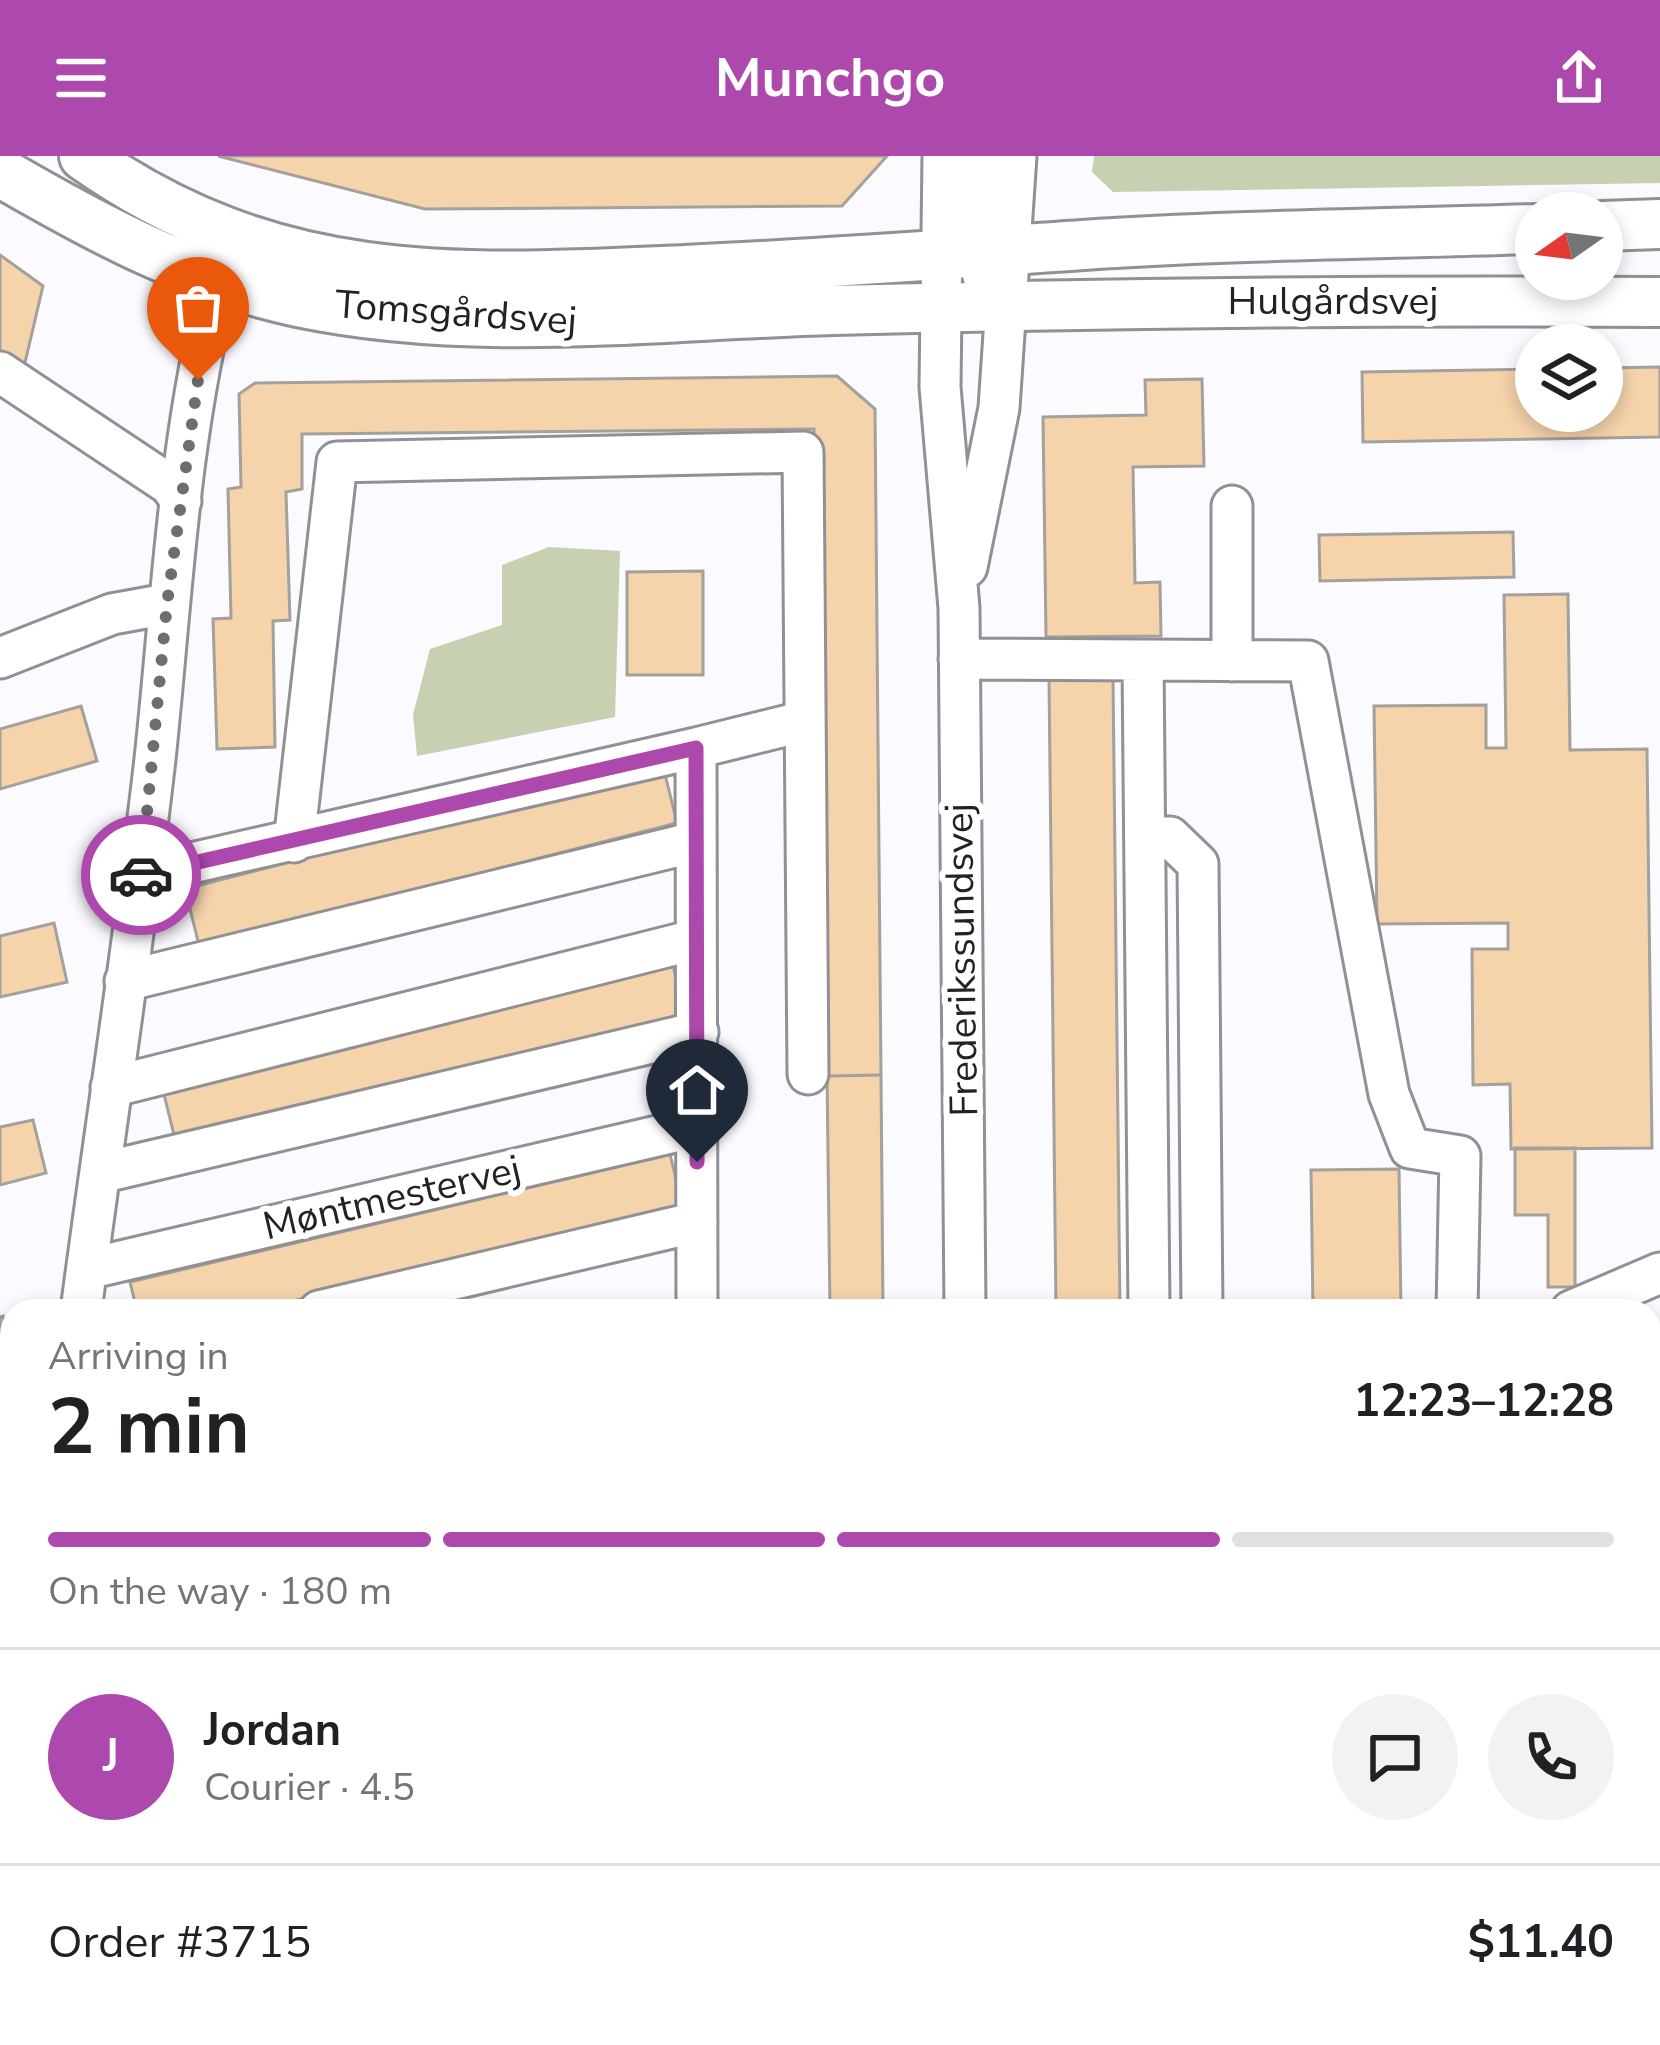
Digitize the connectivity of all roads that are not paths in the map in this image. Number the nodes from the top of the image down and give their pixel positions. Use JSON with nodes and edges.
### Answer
{"nodes":[{"id":1,"x":944,"y":156,"type":"edge"},
{"id":2,"x":978,"y":156,"type":"edge"},
{"id":3,"x":1016,"y":156,"type":"edge"},
{"id":4,"x":112,"y":165,"type":"edge"},
{"id":5,"x":0,"y":172,"type":"edge"},
{"id":6,"x":1660,"y":224,"type":"edge"},
{"id":7,"x":1623,"y":225,"type":"edge"},
{"id":8,"x":1515,"y":230,"type":"edge"},
{"id":9,"x":975,"y":254,"type":"junction"},
{"id":10,"x":219,"y":281,"type":"junction"},
{"id":11,"x":1660,"y":302,"type":"edge"},
{"id":12,"x":1007,"y":305,"type":"junction"},
{"id":13,"x":940,"y":307,"type":"junction"},
{"id":14,"x":0,"y":372,"type":"edge"},
{"id":15,"x":181,"y":501,"type":"junction"},
{"id":16,"x":1232,"y":506,"type":"dead end"},
{"id":17,"x":167,"y":604,"type":"junction"},
{"id":18,"x":959,"y":608,"type":"junction"},
{"id":19,"x":0,"y":658,"type":"edge"},
{"id":20,"x":959,"y":659,"type":"junction"},
{"id":21,"x":1232,"y":661,"type":"junction"},
{"id":22,"x":1143,"y":662,"type":"junction"},
{"id":23,"x":806,"y":721,"type":"junction"},
{"id":24,"x":696,"y":748,"type":"junction"},
{"id":25,"x":1145,"y":837,"type":"junction"},
{"id":26,"x":294,"y":842,"type":"junction"},
{"id":27,"x":695,"y":842,"type":"junction"},
{"id":28,"x":139,"y":875,"type":"junction"},
{"id":29,"x":694,"y":940,"type":"junction"},
{"id":30,"x":125,"y":981,"type":"junction"},
{"id":31,"x":698,"y":1032,"type":"junction"},
{"id":32,"x":808,"y":1074,"type":"dead end"},
{"id":33,"x":111,"y":1087,"type":"junction"},
{"id":34,"x":697,"y":1127,"type":"junction"},
{"id":35,"x":100,"y":1173,"type":"junction"},
{"id":36,"x":697,"y":1222,"type":"junction"},
{"id":37,"x":87,"y":1270,"type":"junction"},
{"id":38,"x":1660,"y":1273,"type":"edge"},
{"id":39,"x":83,"y":1299,"type":"edge"},
{"id":40,"x":370,"y":1299,"type":"edge"},
{"id":41,"x":697,"y":1299,"type":"edge"},
{"id":42,"x":965,"y":1299,"type":"edge"},
{"id":43,"x":1149,"y":1299,"type":"edge"},
{"id":44,"x":1202,"y":1299,"type":"edge"},
{"id":45,"x":1457,"y":1299,"type":"edge"},
{"id":46,"x":1599,"y":1299,"type":"edge"}],
"edges":[{"from":1,"to":9,"type":"street","name":"Frederikssundsvej"},
{"from":2,"to":9,"type":"street"},
{"from":3,"to":9,"type":"street","name":"Frederikssundsvej"},
{"from":4,"to":9,"type":"main road","name":"Tomsgårdsvej"},
{"from":5,"to":10,"type":"main road","name":"Tomsgårdsvej"},
{"from":6,"to":7,"type":"main road"},
{"from":8,"to":9,"type":"main road","name":"Hulgårdsvej"},
{"from":9,"to":12,"type":"street","name":"Frederikssundsvej"},
{"from":9,"to":13,"type":"street","name":"Frederikssundsvej"},
{"from":10,"to":13,"type":"main road","name":"Tomsgårdsvej"},
{"from":10,"to":15,"type":"street"},
{"from":11,"to":12,"type":"main road","name":"Hulgårdsvej"},
{"from":12,"to":13,"type":"main road","name":"Tomsgårdsvej"},
{"from":12,"to":18,"type":"street","name":"Frederikssundsvej"},
{"from":13,"to":18,"type":"street","name":"Frederikssundsvej"},
{"from":14,"to":15,"type":"street"},
{"from":15,"to":17,"type":"street"},
{"from":16,"to":21,"type":"street"},
{"from":17,"to":19,"type":"street"},
{"from":17,"to":28,"type":"street"},
{"from":18,"to":20,"type":"street","name":"Frederikssundsvej"},
{"from":20,"to":22,"type":"street"},
{"from":20,"to":42,"type":"street","name":"Frederikssundsvej"},
{"from":21,"to":22,"type":"street"},
{"from":21,"to":45,"type":"street"},
{"from":22,"to":25,"type":"street"},
{"from":23,"to":24,"type":"street"},
{"from":23,"to":26,"type":"street"},
{"from":23,"to":32,"type":"street"},
{"from":24,"to":26,"type":"street"},
{"from":24,"to":27,"type":"street"},
{"from":25,"to":43,"type":"street"},
{"from":25,"to":44,"type":"street"},
{"from":26,"to":28,"type":"street"},
{"from":27,"to":29,"type":"street"},
{"from":27,"to":30,"type":"street"},
{"from":28,"to":30,"type":"street"},
{"from":29,"to":31,"type":"street"},
{"from":29,"to":33,"type":"street"},
{"from":30,"to":33,"type":"street"},
{"from":31,"to":34,"type":"street"},
{"from":31,"to":35,"type":"street"},
{"from":33,"to":35,"type":"street"},
{"from":34,"to":36,"type":"street"},
{"from":34,"to":37,"type":"street","name":"Møntmestervej"},
{"from":35,"to":37,"type":"street"},
{"from":36,"to":40,"type":"street"},
{"from":36,"to":41,"type":"street"},
{"from":37,"to":39,"type":"street"},
{"from":38,"to":46,"type":"street"}]}
